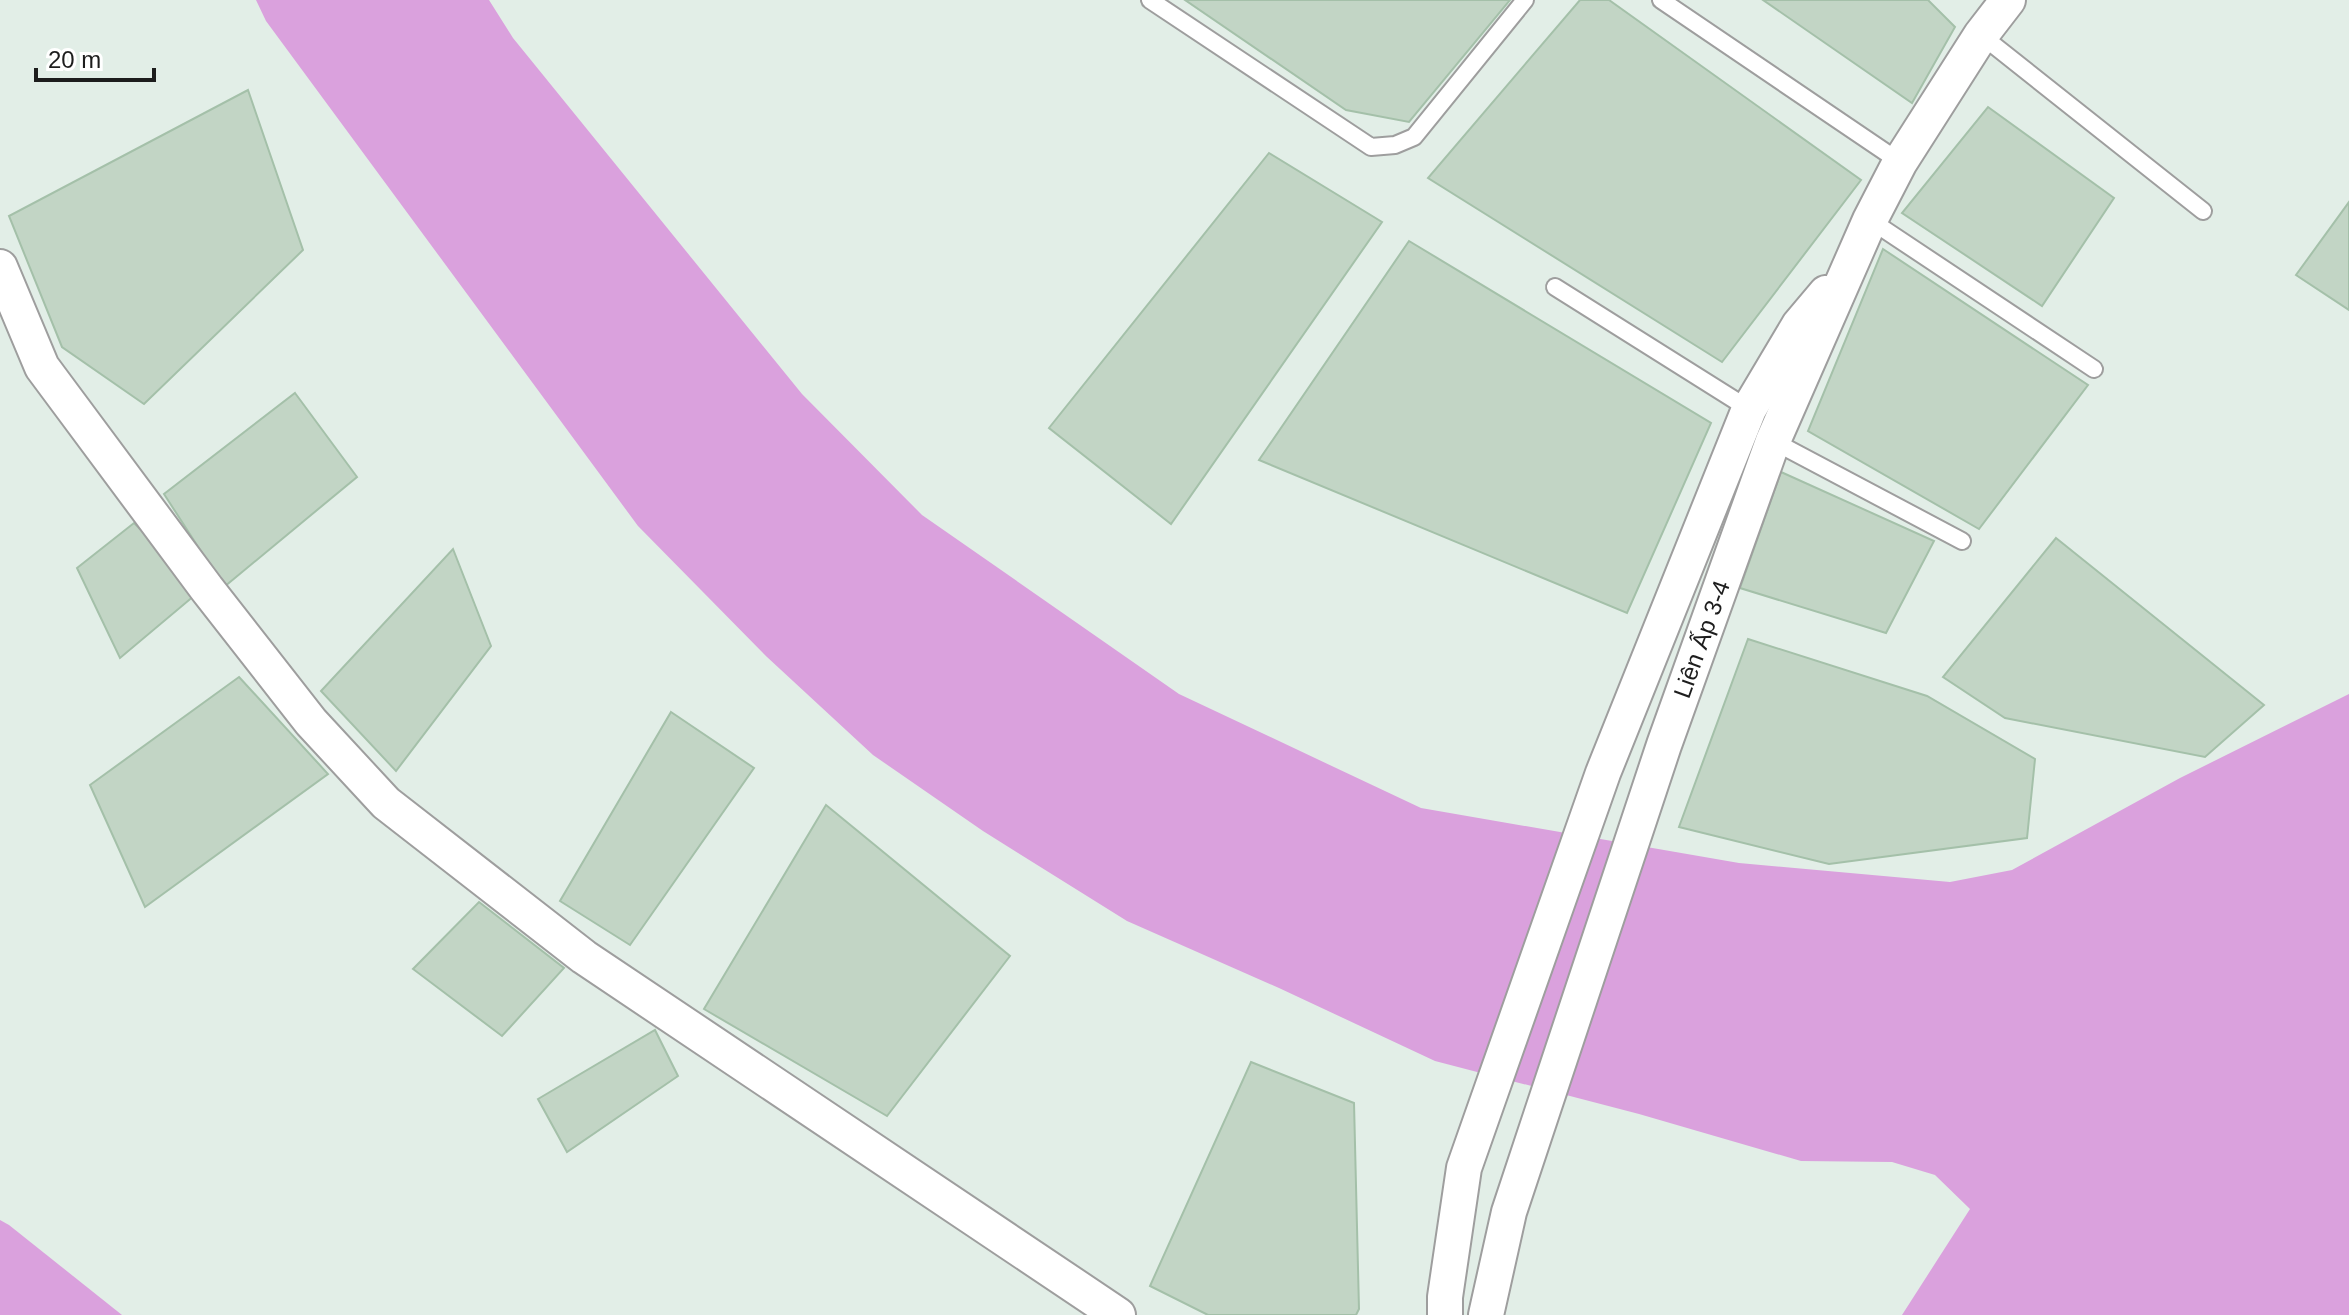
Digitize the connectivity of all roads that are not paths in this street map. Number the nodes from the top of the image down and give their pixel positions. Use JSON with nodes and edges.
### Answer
{"nodes":[{"id":1,"x":1150,"y":0,"type":"edge"},
{"id":2,"x":1525,"y":0,"type":"edge"},
{"id":3,"x":1661,"y":0,"type":"edge"},
{"id":4,"x":2008,"y":0,"type":"edge"},
{"id":5,"x":1981,"y":35,"type":"junction"},
{"id":6,"x":1900,"y":162,"type":"junction"},
{"id":7,"x":2203,"y":211,"type":"dead end"},
{"id":8,"x":1870,"y":220,"type":"junction"},
{"id":9,"x":1851,"y":264,"type":"junction"},
{"id":10,"x":0,"y":267,"type":"edge"},
{"id":11,"x":1555,"y":287,"type":"dead end"},
{"id":12,"x":2094,"y":369,"type":"dead end"},
{"id":13,"x":1749,"y":409,"type":"junction"},
{"id":14,"x":1773,"y":441,"type":"junction"},
{"id":15,"x":1962,"y":541,"type":"dead end"},
{"id":16,"x":1118,"y":1315,"type":"edge"},
{"id":17,"x":1445,"y":1315,"type":"edge"},
{"id":18,"x":1486,"y":1315,"type":"edge"}],
"edges":[{"from":1,"to":2,"type":"lane"},
{"from":3,"to":6,"type":"lane"},
{"from":4,"to":5,"type":"street","name":"Liên Ấp 3-4"},
{"from":5,"to":6,"type":"street","name":"Liên Ấp 3-4"},
{"from":5,"to":7,"type":"lane"},
{"from":6,"to":8,"type":"street","name":"Liên Ấp 3-4"},
{"from":8,"to":9,"type":"street","name":"Liên Ấp 3-4"},
{"from":8,"to":12,"type":"lane"},
{"from":9,"to":13,"type":"street"},
{"from":9,"to":14,"type":"street","name":"Liên Ấp 3-4"},
{"from":10,"to":16,"type":"street"},
{"from":11,"to":13,"type":"lane"},
{"from":13,"to":17,"type":"street"},
{"from":14,"to":15,"type":"lane"},
{"from":14,"to":18,"type":"street","name":"Liên Ấp 3-4"}]}
